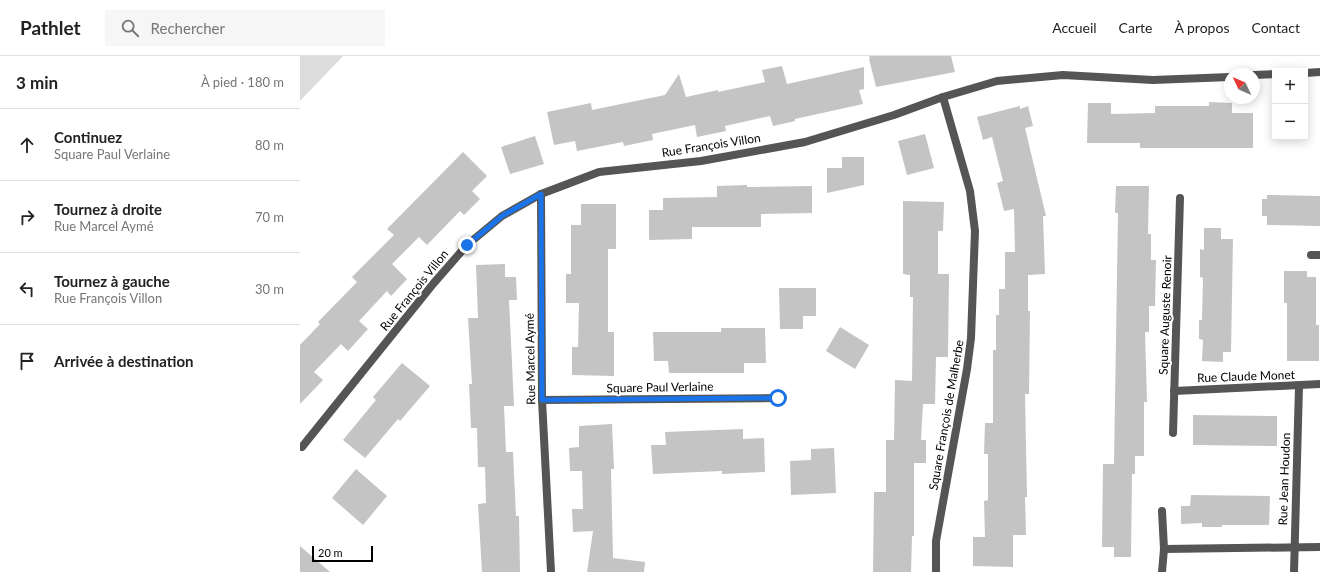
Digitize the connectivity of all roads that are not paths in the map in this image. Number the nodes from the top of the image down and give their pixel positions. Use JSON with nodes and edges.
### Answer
{"nodes":[{"id":1,"x":1320,"y":72,"type":"edge"},
{"id":2,"x":1308,"y":73,"type":"edge"},
{"id":3,"x":1272,"y":74,"type":"edge"},
{"id":4,"x":1260,"y":75,"type":"edge"},
{"id":5,"x":1224,"y":76,"type":"edge"},
{"id":6,"x":943,"y":97,"type":"junction"},
{"id":7,"x":541,"y":194,"type":"junction"},
{"id":8,"x":1180,"y":198,"type":"dead end"},
{"id":9,"x":1311,"y":255,"type":"dead end"},
{"id":10,"x":1320,"y":255,"type":"edge"},
{"id":11,"x":1320,"y":384,"type":"edge"},
{"id":12,"x":1299,"y":386,"type":"junction"},
{"id":13,"x":1174,"y":391,"type":"junction"},
{"id":14,"x":778,"y":398,"type":"dead end"},
{"id":15,"x":542,"y":400,"type":"junction"},
{"id":16,"x":1173,"y":433,"type":"dead end"},
{"id":17,"x":302,"y":447,"type":"dead end"},
{"id":18,"x":1162,"y":511,"type":"dead end"},
{"id":19,"x":1294,"y":547,"type":"junction"},
{"id":20,"x":1320,"y":547,"type":"edge"},
{"id":21,"x":1164,"y":549,"type":"junction"},
{"id":22,"x":551,"y":572,"type":"edge"},
{"id":23,"x":936,"y":572,"type":"edge"},
{"id":24,"x":1162,"y":572,"type":"edge"},
{"id":25,"x":1294,"y":572,"type":"edge"}],
"edges":[{"from":1,"to":2,"type":"street"},
{"from":3,"to":4,"type":"street"},
{"from":5,"to":6,"type":"street","name":"Rue François Villon"},
{"from":6,"to":7,"type":"street","name":"Rue François Villon"},
{"from":6,"to":23,"type":"street","name":"Square François de Malherbe"},
{"from":7,"to":15,"type":"street","name":"Rue Marcel Aymé"},
{"from":7,"to":17,"type":"street","name":"Rue François Villon"},
{"from":8,"to":13,"type":"street","name":"Square Auguste Renoir"},
{"from":9,"to":10,"type":"street"},
{"from":11,"to":12,"type":"street","name":"Rue Claude Monet"},
{"from":12,"to":13,"type":"street","name":"Rue Claude Monet"},
{"from":12,"to":19,"type":"street","name":"Rue Jean Houdon"},
{"from":13,"to":16,"type":"street","name":"Square Auguste Renoir"},
{"from":14,"to":15,"type":"street","name":"Square Paul Verlaine"},
{"from":15,"to":22,"type":"street","name":"Rue Marcel Aymé"},
{"from":18,"to":21,"type":"street"},
{"from":19,"to":20,"type":"street"},
{"from":19,"to":21,"type":"street"},
{"from":19,"to":25,"type":"street","name":"Rue Jean Houdon"},
{"from":21,"to":24,"type":"street"}]}
